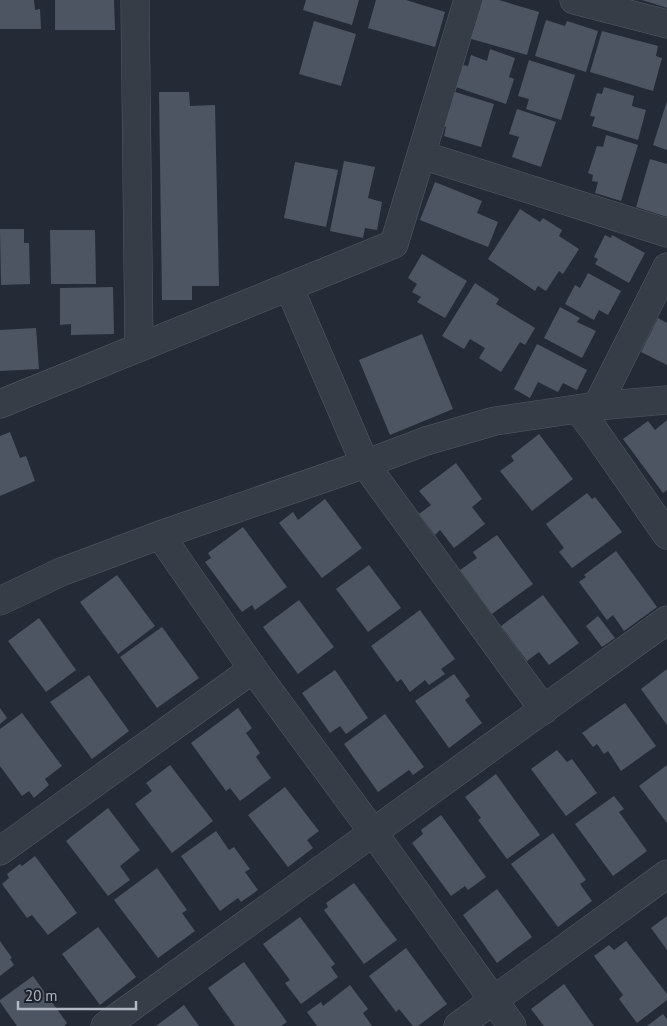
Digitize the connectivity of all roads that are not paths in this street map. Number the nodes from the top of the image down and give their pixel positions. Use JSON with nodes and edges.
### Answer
{"nodes":[{"id":1,"x":135,"y":0,"type":"edge"},
{"id":2,"x":468,"y":0,"type":"edge"},
{"id":3,"x":574,"y":0,"type":"edge"},
{"id":4,"x":667,"y":24,"type":"edge"},
{"id":5,"x":422,"y":155,"type":"junction"},
{"id":6,"x":667,"y":233,"type":"edge"},
{"id":7,"x":667,"y":267,"type":"edge"},
{"id":8,"x":288,"y":287,"type":"junction"},
{"id":9,"x":139,"y":347,"type":"junction"},
{"id":10,"x":667,"y":400,"type":"edge"},
{"id":11,"x":0,"y":404,"type":"edge"},
{"id":12,"x":588,"y":408,"type":"junction"},
{"id":13,"x":365,"y":464,"type":"junction"},
{"id":14,"x":160,"y":535,"type":"junction"},
{"id":15,"x":667,"y":535,"type":"edge"},
{"id":16,"x":0,"y":601,"type":"edge"},
{"id":17,"x":667,"y":620,"type":"edge"},
{"id":18,"x":253,"y":669,"type":"junction"},
{"id":19,"x":544,"y":710,"type":"junction"},
{"id":20,"x":373,"y":832,"type":"junction"},
{"id":21,"x":0,"y":851,"type":"edge"},
{"id":22,"x":667,"y":874,"type":"edge"},
{"id":23,"x":493,"y":1000,"type":"junction"},
{"id":24,"x":105,"y":1026,"type":"edge"},
{"id":25,"x":458,"y":1026,"type":"edge"},
{"id":26,"x":512,"y":1026,"type":"edge"}],
"edges":[{"from":1,"to":9,"type":"street"},
{"from":2,"to":5,"type":"street"},
{"from":3,"to":4,"type":"street"},
{"from":5,"to":6,"type":"street"},
{"from":5,"to":8,"type":"street"},
{"from":7,"to":12,"type":"street"},
{"from":8,"to":9,"type":"street"},
{"from":8,"to":13,"type":"street"},
{"from":9,"to":11,"type":"street"},
{"from":10,"to":12,"type":"street"},
{"from":12,"to":13,"type":"street"},
{"from":12,"to":15,"type":"street"},
{"from":13,"to":14,"type":"street"},
{"from":13,"to":19,"type":"street"},
{"from":14,"to":16,"type":"street"},
{"from":14,"to":18,"type":"street"},
{"from":17,"to":19,"type":"street"},
{"from":18,"to":20,"type":"street"},
{"from":18,"to":21,"type":"street"},
{"from":19,"to":20,"type":"street"},
{"from":20,"to":23,"type":"street"},
{"from":20,"to":24,"type":"street"},
{"from":22,"to":23,"type":"street"},
{"from":23,"to":25,"type":"street"},
{"from":23,"to":26,"type":"street"}]}
